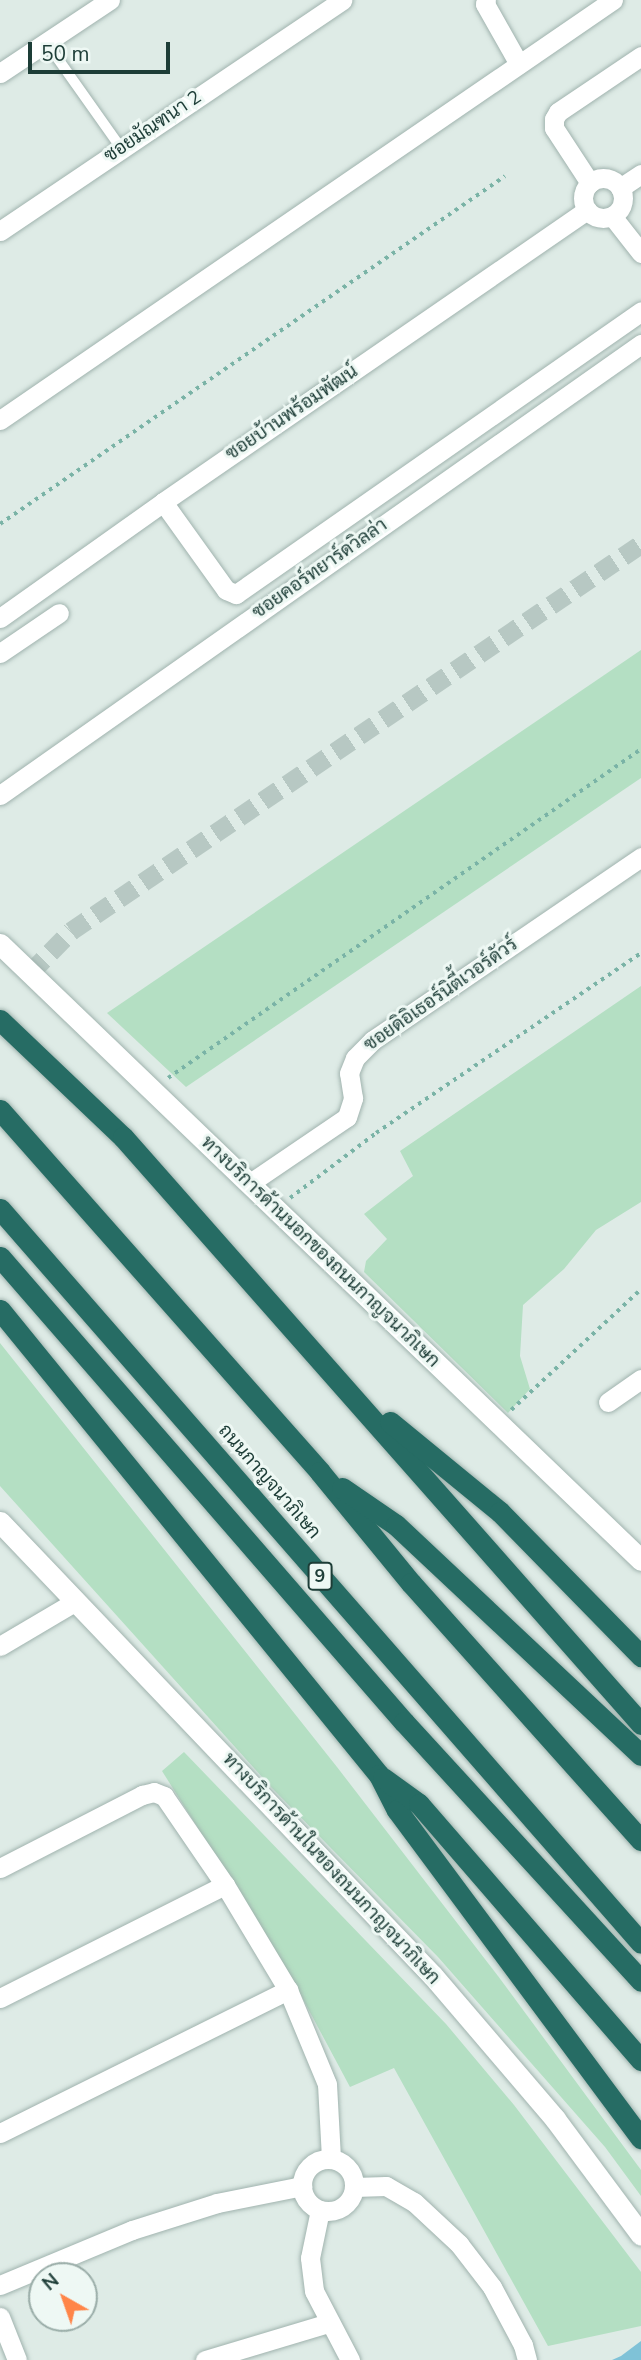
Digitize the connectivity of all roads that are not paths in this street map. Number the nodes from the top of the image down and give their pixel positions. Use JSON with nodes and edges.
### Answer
{"nodes":[{"id":1,"x":110,"y":0,"type":"edge"},
{"id":2,"x":342,"y":0,"type":"edge"},
{"id":3,"x":486,"y":0,"type":"edge"},
{"id":4,"x":613,"y":0,"type":"edge"},
{"id":5,"x":46,"y":42,"type":"junction"},
{"id":6,"x":641,"y":56,"type":"edge"},
{"id":7,"x":519,"y":64,"type":"junction"},
{"id":8,"x":0,"y":73,"type":"edge"},
{"id":9,"x":121,"y":148,"type":"junction"},
{"id":10,"x":641,"y":174,"type":"edge"},
{"id":11,"x":590,"y":183,"type":"junction"},
{"id":12,"x":620,"y":188,"type":"junction"},
{"id":13,"x":587,"y":210,"type":"junction"},
{"id":14,"x":612,"y":216,"type":"junction"},
{"id":15,"x":0,"y":231,"type":"edge"},
{"id":16,"x":641,"y":253,"type":"edge"},
{"id":17,"x":641,"y":311,"type":"edge"},
{"id":18,"x":641,"y":344,"type":"edge"},
{"id":19,"x":0,"y":420,"type":"edge"},
{"id":20,"x":163,"y":502,"type":"junction"},
{"id":21,"x":60,"y":613,"type":"dead end"},
{"id":22,"x":0,"y":618,"type":"edge"},
{"id":23,"x":0,"y":653,"type":"edge"},
{"id":24,"x":0,"y":794,"type":"edge"},
{"id":25,"x":641,"y":856,"type":"edge"},
{"id":26,"x":0,"y":944,"type":"edge"},
{"id":27,"x":0,"y":1020,"type":"edge"},
{"id":28,"x":0,"y":1110,"type":"edge"},
{"id":29,"x":250,"y":1183,"type":"junction"},
{"id":30,"x":0,"y":1209,"type":"edge"},
{"id":31,"x":0,"y":1257,"type":"edge"},
{"id":32,"x":0,"y":1310,"type":"edge"},
{"id":33,"x":641,"y":1379,"type":"edge"},
{"id":34,"x":340,"y":1380,"type":"junction"},
{"id":35,"x":608,"y":1402,"type":"dead end"},
{"id":36,"x":320,"y":1472,"type":"junction"},
{"id":37,"x":0,"y":1522,"type":"edge"},
{"id":38,"x":640,"y":1557,"type":"edge"},
{"id":39,"x":76,"y":1601,"type":"junction"},
{"id":40,"x":0,"y":1646,"type":"edge"},
{"id":41,"x":641,"y":1656,"type":"edge"},
{"id":42,"x":641,"y":1724,"type":"edge"},
{"id":43,"x":641,"y":1755,"type":"edge"},
{"id":44,"x":379,"y":1775,"type":"junction"},
{"id":45,"x":641,"y":1840,"type":"edge"},
{"id":46,"x":0,"y":1868,"type":"edge"},
{"id":47,"x":225,"y":1885,"type":"junction"},
{"id":48,"x":641,"y":1943,"type":"edge"},
{"id":49,"x":641,"y":1981,"type":"edge"},
{"id":50,"x":288,"y":1990,"type":"junction"},
{"id":51,"x":0,"y":1998,"type":"edge"},
{"id":52,"x":641,"y":2060,"type":"edge"},
{"id":53,"x":0,"y":2133,"type":"edge"},
{"id":54,"x":641,"y":2138,"type":"edge"},
{"id":55,"x":331,"y":2159,"type":"junction"},
{"id":56,"x":302,"y":2186,"type":"junction"},
{"id":57,"x":354,"y":2187,"type":"junction"},
{"id":58,"x":320,"y":2210,"type":"junction"},
{"id":59,"x":641,"y":2235,"type":"edge"},
{"id":60,"x":0,"y":2285,"type":"edge"},
{"id":61,"x":0,"y":2317,"type":"edge"},
{"id":62,"x":328,"y":2323,"type":"junction"},
{"id":63,"x":17,"y":2360,"type":"edge"},
{"id":64,"x":205,"y":2360,"type":"edge"},
{"id":65,"x":350,"y":2360,"type":"edge"},
{"id":66,"x":527,"y":2360,"type":"edge"}],
"edges":[{"from":1,"to":5,"type":"street"},
{"from":2,"to":9,"type":"street","name":"ซอยมัณฑนา 2"},
{"from":3,"to":7,"type":"street"},
{"from":4,"to":7,"type":"street"},
{"from":5,"to":8,"type":"street"},
{"from":5,"to":9,"type":"lane"},
{"from":6,"to":11,"type":"street"},
{"from":7,"to":19,"type":"street"},
{"from":9,"to":15,"type":"street","name":"ซอยมัณฑนา 2"},
{"from":10,"to":12,"type":"street"},
{"from":11,"to":12,"type":"street"},
{"from":11,"to":13,"type":"street"},
{"from":12,"to":14,"type":"street"},
{"from":13,"to":14,"type":"street"},
{"from":13,"to":20,"type":"street","name":"ซอยบ้านพร้อมพัฒน์"},
{"from":14,"to":16,"type":"street"},
{"from":17,"to":20,"type":"street"},
{"from":18,"to":24,"type":"street","name":"ซอยคอร์ทยาร์ดวิลล่า"},
{"from":20,"to":22,"type":"street","name":"ซอยบ้านพร้อมพัฒน์"},
{"from":21,"to":23,"type":"street"},
{"from":25,"to":29,"type":"street","name":"ซอยดิอิเธอร์นิตี้เวอร์ดัวร์"},
{"from":26,"to":29,"type":"main road","name":"ทางบริการด้านนอกของถนนกาญจนาภิเษก"},
{"from":27,"to":34,"type":"highway"},
{"from":28,"to":36,"type":"highway"},
{"from":29,"to":38,"type":"main road","name":"ทางบริการด้านนอกของถนนกาญจนาภิเษก"},
{"from":30,"to":48,"type":"highway","name":"ถนนกาญจนาภิเษก","number":"9"},
{"from":31,"to":49,"type":"highway"},
{"from":32,"to":44,"type":"highway"},
{"from":33,"to":35,"type":"street"},
{"from":34,"to":41,"type":"highway"},
{"from":34,"to":42,"type":"highway"},
{"from":36,"to":43,"type":"highway"},
{"from":36,"to":45,"type":"highway"},
{"from":37,"to":39,"type":"main road","name":"ทางบริการด้านในของถนนกาญจนาภิเษก"},
{"from":39,"to":40,"type":"street"},
{"from":39,"to":59,"type":"main road","name":"ทางบริการด้านในของถนนกาญจนาภิเษก"},
{"from":44,"to":52,"type":"highway"},
{"from":44,"to":54,"type":"highway"},
{"from":46,"to":47,"type":"street"},
{"from":47,"to":50,"type":"street"},
{"from":47,"to":51,"type":"street"},
{"from":50,"to":53,"type":"street"},
{"from":50,"to":55,"type":"street"},
{"from":55,"to":56,"type":"street"},
{"from":55,"to":57,"type":"street"},
{"from":56,"to":58,"type":"street"},
{"from":56,"to":60,"type":"street"},
{"from":57,"to":58,"type":"street"},
{"from":57,"to":66,"type":"street"},
{"from":58,"to":62,"type":"street"},
{"from":61,"to":63,"type":"street"},
{"from":62,"to":64,"type":"street"},
{"from":62,"to":65,"type":"street"}]}
